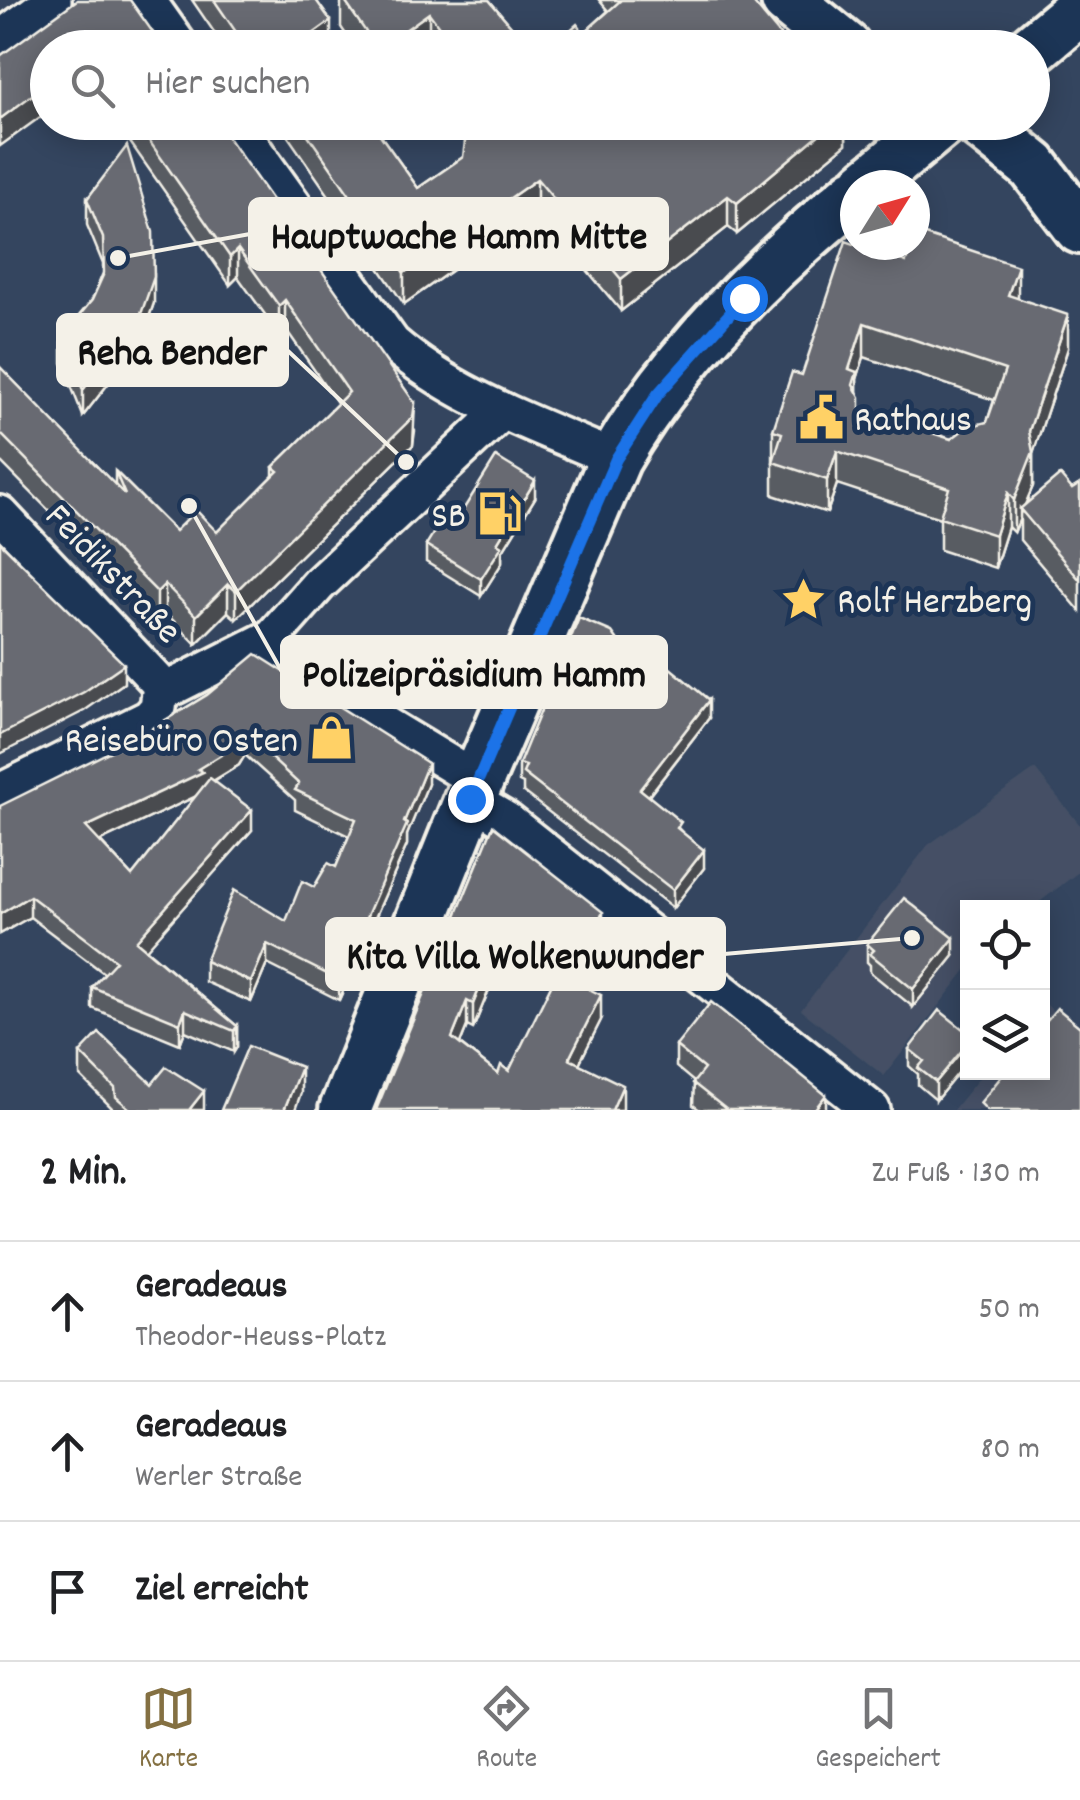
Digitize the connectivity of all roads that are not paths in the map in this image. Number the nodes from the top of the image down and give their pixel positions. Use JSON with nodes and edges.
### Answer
{"nodes":[{"id":1,"x":53,"y":0,"type":"edge"},
{"id":2,"x":147,"y":0,"type":"edge"},
{"id":3,"x":787,"y":0,"type":"edge"},
{"id":4,"x":1080,"y":9,"type":"edge"},
{"id":5,"x":168,"y":30,"type":"edge"},
{"id":6,"x":824,"y":30,"type":"edge"},
{"id":7,"x":1050,"y":33,"type":"edge"},
{"id":8,"x":0,"y":39,"type":"edge"},
{"id":9,"x":247,"y":140,"type":"edge"},
{"id":10,"x":920,"y":140,"type":"edge"},
{"id":11,"x":1000,"y":140,"type":"edge"},
{"id":12,"x":884,"y":170,"type":"edge"},
{"id":13,"x":840,"y":207,"type":"edge"},
{"id":14,"x":1080,"y":228,"type":"edge"},
{"id":15,"x":503,"y":411,"type":"junction"},
{"id":16,"x":616,"y":459,"type":"junction"},
{"id":17,"x":0,"y":514,"type":"edge"},
{"id":18,"x":272,"y":637,"type":"junction"},
{"id":19,"x":161,"y":693,"type":"junction"},
{"id":20,"x":474,"y":790,"type":"junction"},
{"id":21,"x":0,"y":792,"type":"edge"},
{"id":22,"x":344,"y":1110,"type":"edge"},
{"id":23,"x":872,"y":1110,"type":"edge"}],
"edges":[{"from":1,"to":8,"type":"street"},
{"from":2,"to":5,"type":"street"},
{"from":3,"to":6,"type":"main road"},
{"from":4,"to":7,"type":"main road"},
{"from":9,"to":15,"type":"street"},
{"from":10,"to":12,"type":"main road"},
{"from":11,"to":14,"type":"main road"},
{"from":13,"to":16,"type":"main road"},
{"from":15,"to":16,"type":"street"},
{"from":15,"to":18,"type":"street"},
{"from":16,"to":20,"type":"main road"},
{"from":17,"to":19,"type":"street","name":"Feidikstraße"},
{"from":18,"to":19,"type":"street"},
{"from":18,"to":20,"type":"street"},
{"from":19,"to":21,"type":"street"},
{"from":20,"to":22,"type":"main road"},
{"from":20,"to":23,"type":"street"}]}
